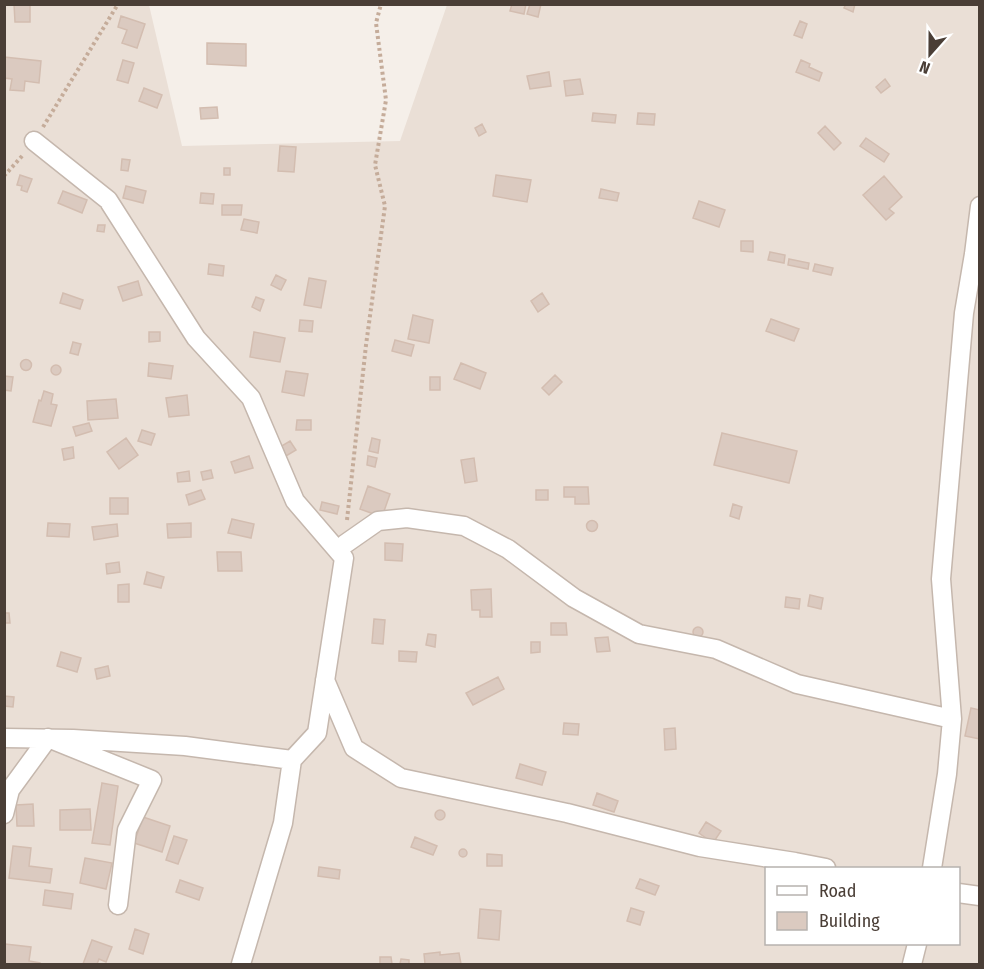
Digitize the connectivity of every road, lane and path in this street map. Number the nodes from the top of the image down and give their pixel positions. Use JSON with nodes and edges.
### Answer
{"nodes":[{"id":1,"x":117,"y":4,"type":"edge"},
{"id":2,"x":381,"y":4,"type":"edge"},
{"id":3,"x":34,"y":141,"type":"junction"},
{"id":4,"x":4,"y":176,"type":"edge"},
{"id":5,"x":980,"y":206,"type":"edge"},
{"id":6,"x":345,"y":544,"type":"joint"},
{"id":7,"x":325,"y":680,"type":"junction"},
{"id":8,"x":952,"y":719,"type":"junction"},
{"id":9,"x":4,"y":738,"type":"edge"},
{"id":10,"x":48,"y":738,"type":"junction"},
{"id":11,"x":292,"y":760,"type":"junction"},
{"id":12,"x":4,"y":814,"type":"edge"},
{"id":13,"x":821,"y":867,"type":"edge"},
{"id":14,"x":932,"y":867,"type":"edge"},
{"id":15,"x":960,"y":894,"type":"edge"},
{"id":16,"x":980,"y":896,"type":"edge"},
{"id":17,"x":118,"y":905,"type":"dead end"},
{"id":18,"x":917,"y":945,"type":"edge"},
{"id":19,"x":242,"y":964,"type":"edge"},
{"id":20,"x":912,"y":964,"type":"edge"}],
"edges":[{"from":1,"to":3,"type":"path"},
{"from":2,"to":6,"type":"path"},
{"from":3,"to":4,"type":"path"},
{"from":3,"to":7,"type":"street"},
{"from":5,"to":8,"type":"street"},
{"from":6,"to":8,"type":"street"},
{"from":7,"to":11,"type":"street"},
{"from":7,"to":13,"type":"street"},
{"from":8,"to":14,"type":"street"},
{"from":9,"to":10,"type":"street"},
{"from":10,"to":11,"type":"street"},
{"from":10,"to":12,"type":"street"},
{"from":10,"to":17,"type":"street"},
{"from":11,"to":19,"type":"street"},
{"from":15,"to":16,"type":"street"},
{"from":18,"to":20,"type":"street"}]}
